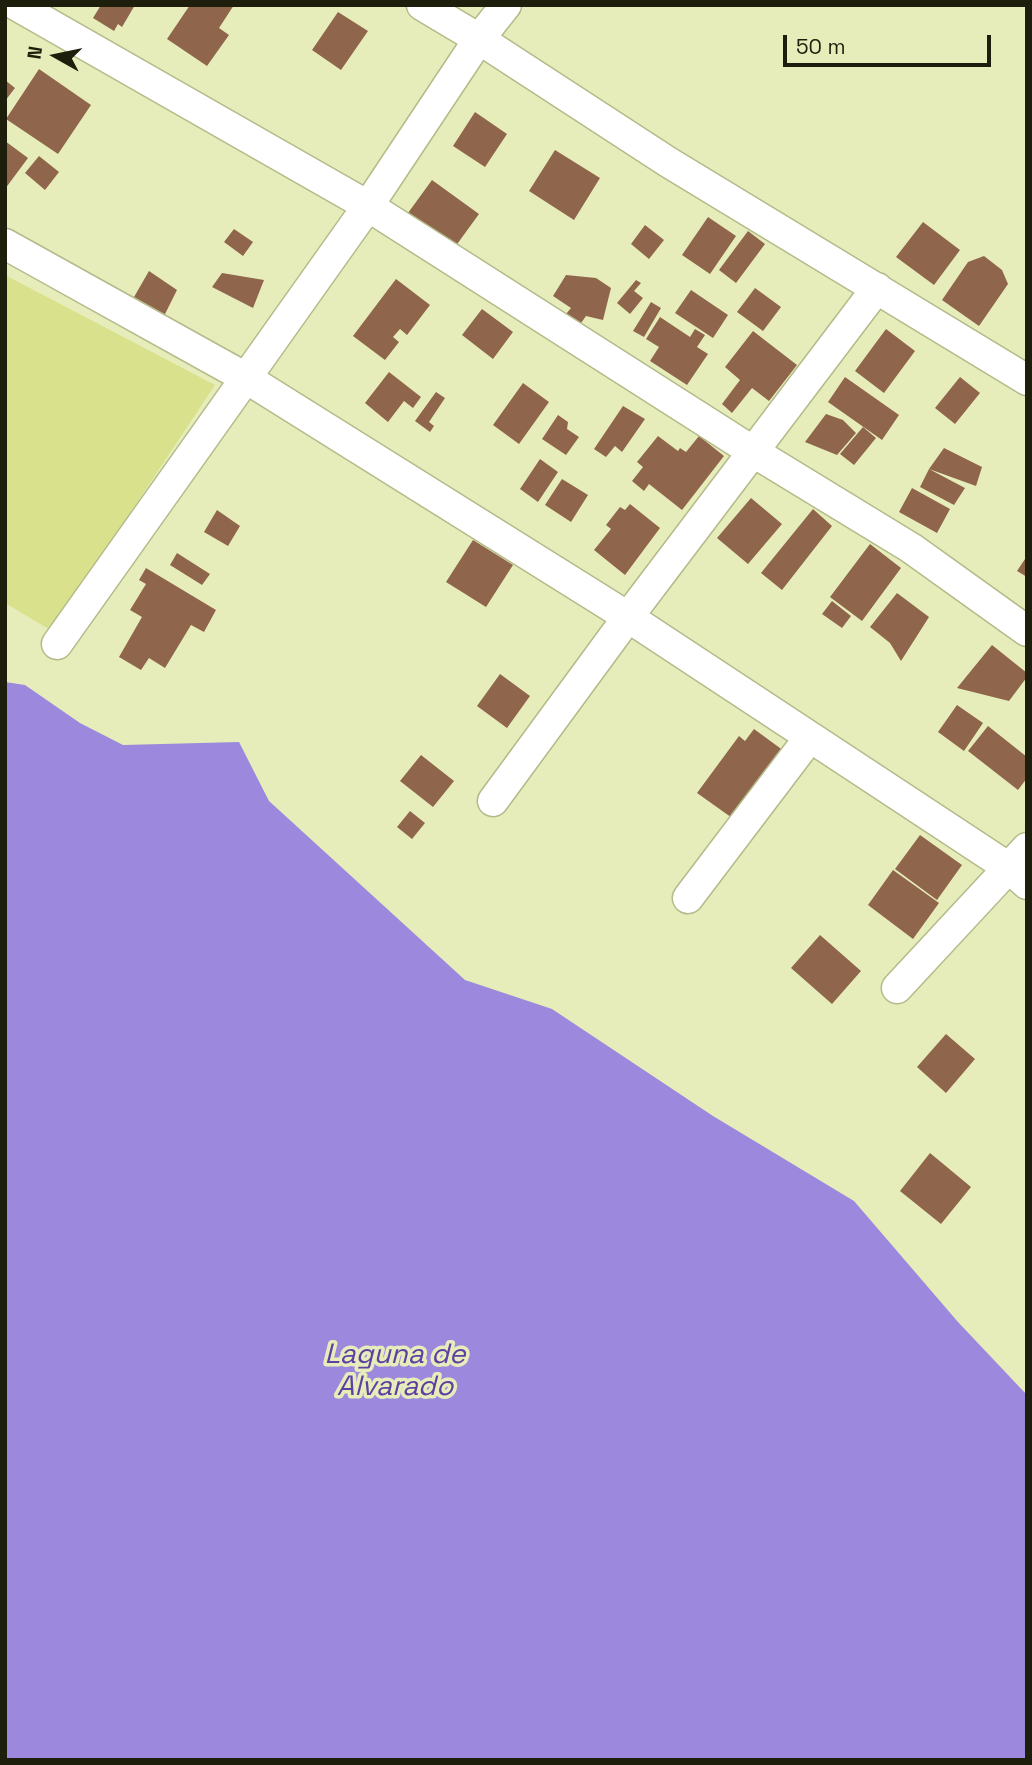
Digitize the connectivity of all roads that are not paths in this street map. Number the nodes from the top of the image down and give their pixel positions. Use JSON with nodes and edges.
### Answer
{"nodes":[{"id":1,"x":16,"y":5,"type":"edge"},
{"id":2,"x":422,"y":5,"type":"edge"},
{"id":3,"x":506,"y":5,"type":"edge"},
{"id":4,"x":479,"y":39,"type":"junction"},
{"id":5,"x":368,"y":206,"type":"junction"},
{"id":6,"x":5,"y":244,"type":"edge"},
{"id":7,"x":877,"y":288,"type":"junction"},
{"id":8,"x":246,"y":378,"type":"junction"},
{"id":9,"x":1027,"y":380,"type":"edge"},
{"id":10,"x":752,"y":451,"type":"junction"},
{"id":11,"x":628,"y":617,"type":"junction"},
{"id":12,"x":1027,"y":631,"type":"edge"},
{"id":13,"x":57,"y":644,"type":"dead end"},
{"id":14,"x":810,"y":737,"type":"junction"},
{"id":15,"x":493,"y":801,"type":"dead end"},
{"id":16,"x":1021,"y":867,"type":"edge"},
{"id":17,"x":688,"y":898,"type":"dead end"},
{"id":18,"x":897,"y":988,"type":"dead end"}],
"edges":[{"from":1,"to":5,"type":"street"},
{"from":2,"to":4,"type":"street"},
{"from":3,"to":4,"type":"street"},
{"from":4,"to":5,"type":"street"},
{"from":4,"to":7,"type":"street"},
{"from":5,"to":8,"type":"street"},
{"from":5,"to":10,"type":"street"},
{"from":6,"to":8,"type":"street"},
{"from":7,"to":9,"type":"street"},
{"from":7,"to":10,"type":"street"},
{"from":8,"to":11,"type":"street"},
{"from":8,"to":13,"type":"street"},
{"from":10,"to":11,"type":"street"},
{"from":10,"to":12,"type":"street"},
{"from":11,"to":14,"type":"street"},
{"from":11,"to":15,"type":"street"},
{"from":14,"to":16,"type":"street"},
{"from":14,"to":17,"type":"street"},
{"from":16,"to":18,"type":"street"}]}
